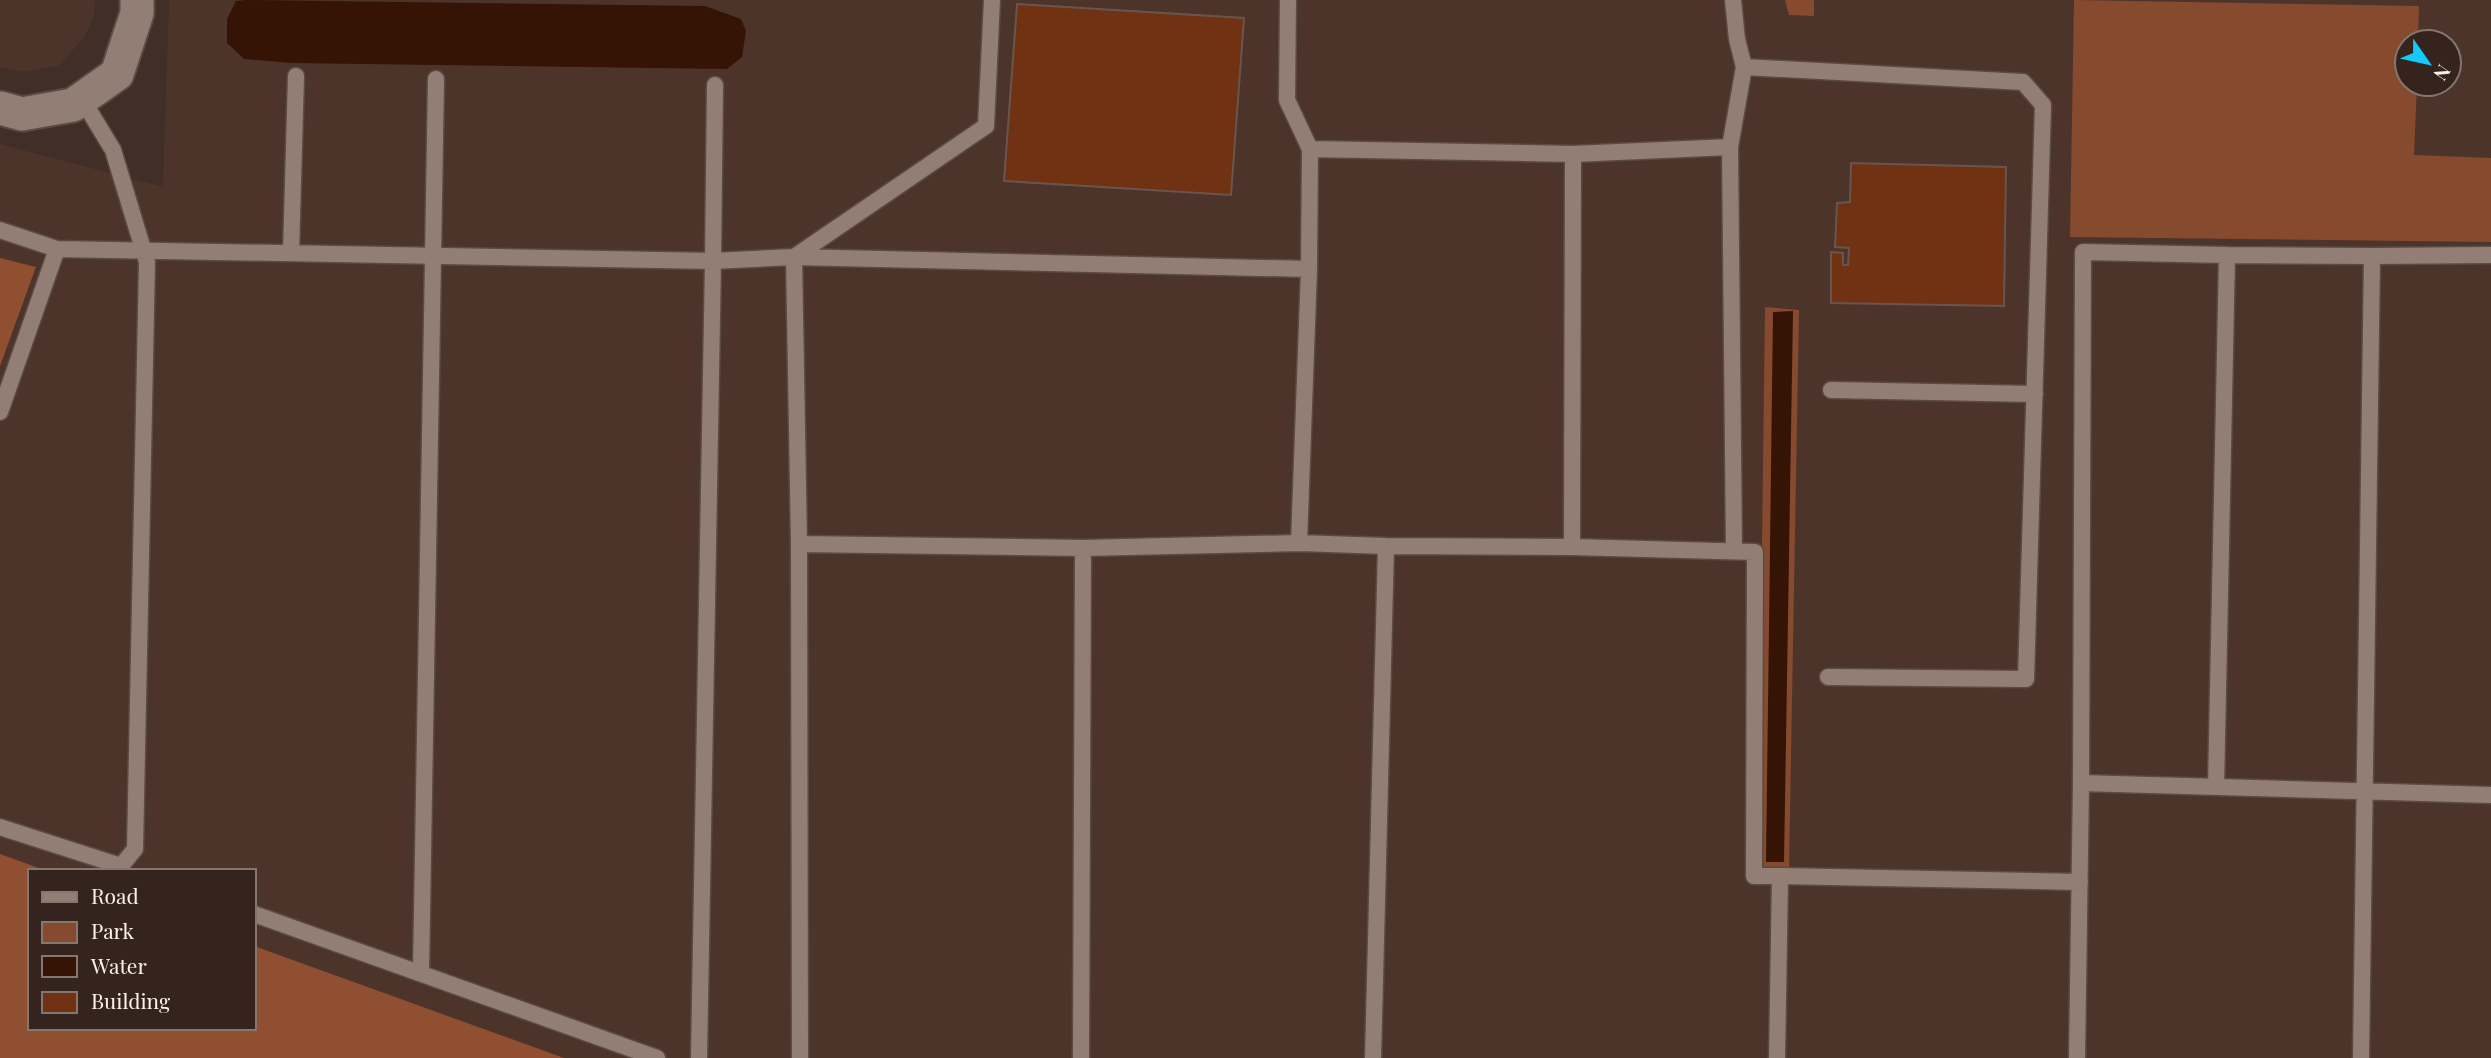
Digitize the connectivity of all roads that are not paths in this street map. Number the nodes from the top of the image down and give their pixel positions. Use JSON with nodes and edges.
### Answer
{"nodes":[{"id":1,"x":137,"y":0,"type":"edge"},
{"id":2,"x":992,"y":0,"type":"edge"},
{"id":3,"x":1289,"y":0,"type":"edge"},
{"id":4,"x":1733,"y":0,"type":"edge"},
{"id":5,"x":1744,"y":66,"type":"junction"},
{"id":6,"x":296,"y":76,"type":"dead end"},
{"id":7,"x":436,"y":79,"type":"dead end"},
{"id":8,"x":715,"y":85,"type":"dead end"},
{"id":9,"x":82,"y":99,"type":"junction"},
{"id":10,"x":0,"y":108,"type":"edge"},
{"id":11,"x":1730,"y":148,"type":"junction"},
{"id":12,"x":1310,"y":149,"type":"junction"},
{"id":13,"x":1573,"y":154,"type":"junction"},
{"id":14,"x":0,"y":230,"type":"edge"},
{"id":15,"x":57,"y":249,"type":"junction"},
{"id":16,"x":144,"y":250,"type":"junction"},
{"id":17,"x":291,"y":253,"type":"junction"},
{"id":18,"x":2227,"y":255,"type":"junction"},
{"id":19,"x":2491,"y":255,"type":"edge"},
{"id":20,"x":433,"y":256,"type":"junction"},
{"id":21,"x":2372,"y":256,"type":"junction"},
{"id":22,"x":794,"y":257,"type":"junction"},
{"id":23,"x":713,"y":261,"type":"junction"},
{"id":24,"x":1309,"y":269,"type":"junction"},
{"id":25,"x":1830,"y":390,"type":"dead end"},
{"id":26,"x":2035,"y":394,"type":"junction"},
{"id":27,"x":0,"y":412,"type":"edge"},
{"id":28,"x":1299,"y":543,"type":"junction"},
{"id":29,"x":799,"y":544,"type":"junction"},
{"id":30,"x":1386,"y":546,"type":"junction"},
{"id":31,"x":1572,"y":547,"type":"junction"},
{"id":32,"x":1083,"y":548,"type":"junction"},
{"id":33,"x":1734,"y":550,"type":"junction"},
{"id":34,"x":1828,"y":677,"type":"dead end"},
{"id":35,"x":2081,"y":783,"type":"junction"},
{"id":36,"x":2216,"y":787,"type":"junction"},
{"id":37,"x":2365,"y":791,"type":"junction"},
{"id":38,"x":2491,"y":795,"type":"edge"},
{"id":39,"x":0,"y":827,"type":"edge"},
{"id":40,"x":128,"y":869,"type":"edge"},
{"id":41,"x":1780,"y":876,"type":"junction"},
{"id":42,"x":2080,"y":881,"type":"junction"},
{"id":43,"x":256,"y":915,"type":"edge"},
{"id":44,"x":421,"y":973,"type":"junction"},
{"id":45,"x":657,"y":1058,"type":"edge"},
{"id":46,"x":699,"y":1058,"type":"edge"},
{"id":47,"x":800,"y":1058,"type":"edge"},
{"id":48,"x":1081,"y":1058,"type":"edge"},
{"id":49,"x":1373,"y":1058,"type":"edge"},
{"id":50,"x":1777,"y":1058,"type":"edge"},
{"id":51,"x":2077,"y":1058,"type":"edge"},
{"id":52,"x":2361,"y":1058,"type":"edge"}],
"edges":[{"from":1,"to":9,"type":"street"},
{"from":2,"to":22,"type":"lane"},
{"from":3,"to":12,"type":"lane"},
{"from":4,"to":5,"type":"lane"},
{"from":5,"to":11,"type":"lane"},
{"from":5,"to":26,"type":"lane"},
{"from":6,"to":17,"type":"lane"},
{"from":7,"to":20,"type":"lane"},
{"from":8,"to":23,"type":"lane"},
{"from":9,"to":10,"type":"street"},
{"from":9,"to":16,"type":"lane"},
{"from":11,"to":13,"type":"lane"},
{"from":11,"to":33,"type":"lane"},
{"from":12,"to":13,"type":"lane"},
{"from":12,"to":24,"type":"lane"},
{"from":13,"to":31,"type":"lane"},
{"from":14,"to":15,"type":"lane"},
{"from":15,"to":16,"type":"lane"},
{"from":15,"to":27,"type":"lane"},
{"from":16,"to":17,"type":"lane"},
{"from":16,"to":40,"type":"lane"},
{"from":17,"to":20,"type":"lane"},
{"from":18,"to":21,"type":"lane"},
{"from":18,"to":35,"type":"lane"},
{"from":18,"to":36,"type":"lane"},
{"from":19,"to":21,"type":"lane"},
{"from":20,"to":23,"type":"lane"},
{"from":20,"to":44,"type":"lane"},
{"from":21,"to":37,"type":"lane"},
{"from":22,"to":23,"type":"lane"},
{"from":22,"to":24,"type":"lane"},
{"from":22,"to":29,"type":"lane"},
{"from":23,"to":46,"type":"lane"},
{"from":24,"to":28,"type":"lane"},
{"from":25,"to":26,"type":"lane"},
{"from":26,"to":34,"type":"lane"},
{"from":28,"to":30,"type":"lane"},
{"from":28,"to":32,"type":"lane"},
{"from":29,"to":32,"type":"lane"},
{"from":29,"to":47,"type":"lane"},
{"from":30,"to":31,"type":"lane"},
{"from":30,"to":49,"type":"lane"},
{"from":31,"to":33,"type":"lane"},
{"from":32,"to":48,"type":"lane"},
{"from":33,"to":41,"type":"lane"},
{"from":35,"to":36,"type":"lane"},
{"from":35,"to":42,"type":"lane"},
{"from":36,"to":37,"type":"lane"},
{"from":37,"to":38,"type":"lane"},
{"from":37,"to":52,"type":"lane"},
{"from":39,"to":40,"type":"lane"},
{"from":41,"to":42,"type":"lane"},
{"from":41,"to":50,"type":"lane"},
{"from":42,"to":51,"type":"lane"},
{"from":43,"to":44,"type":"lane"},
{"from":44,"to":45,"type":"lane"}]}
